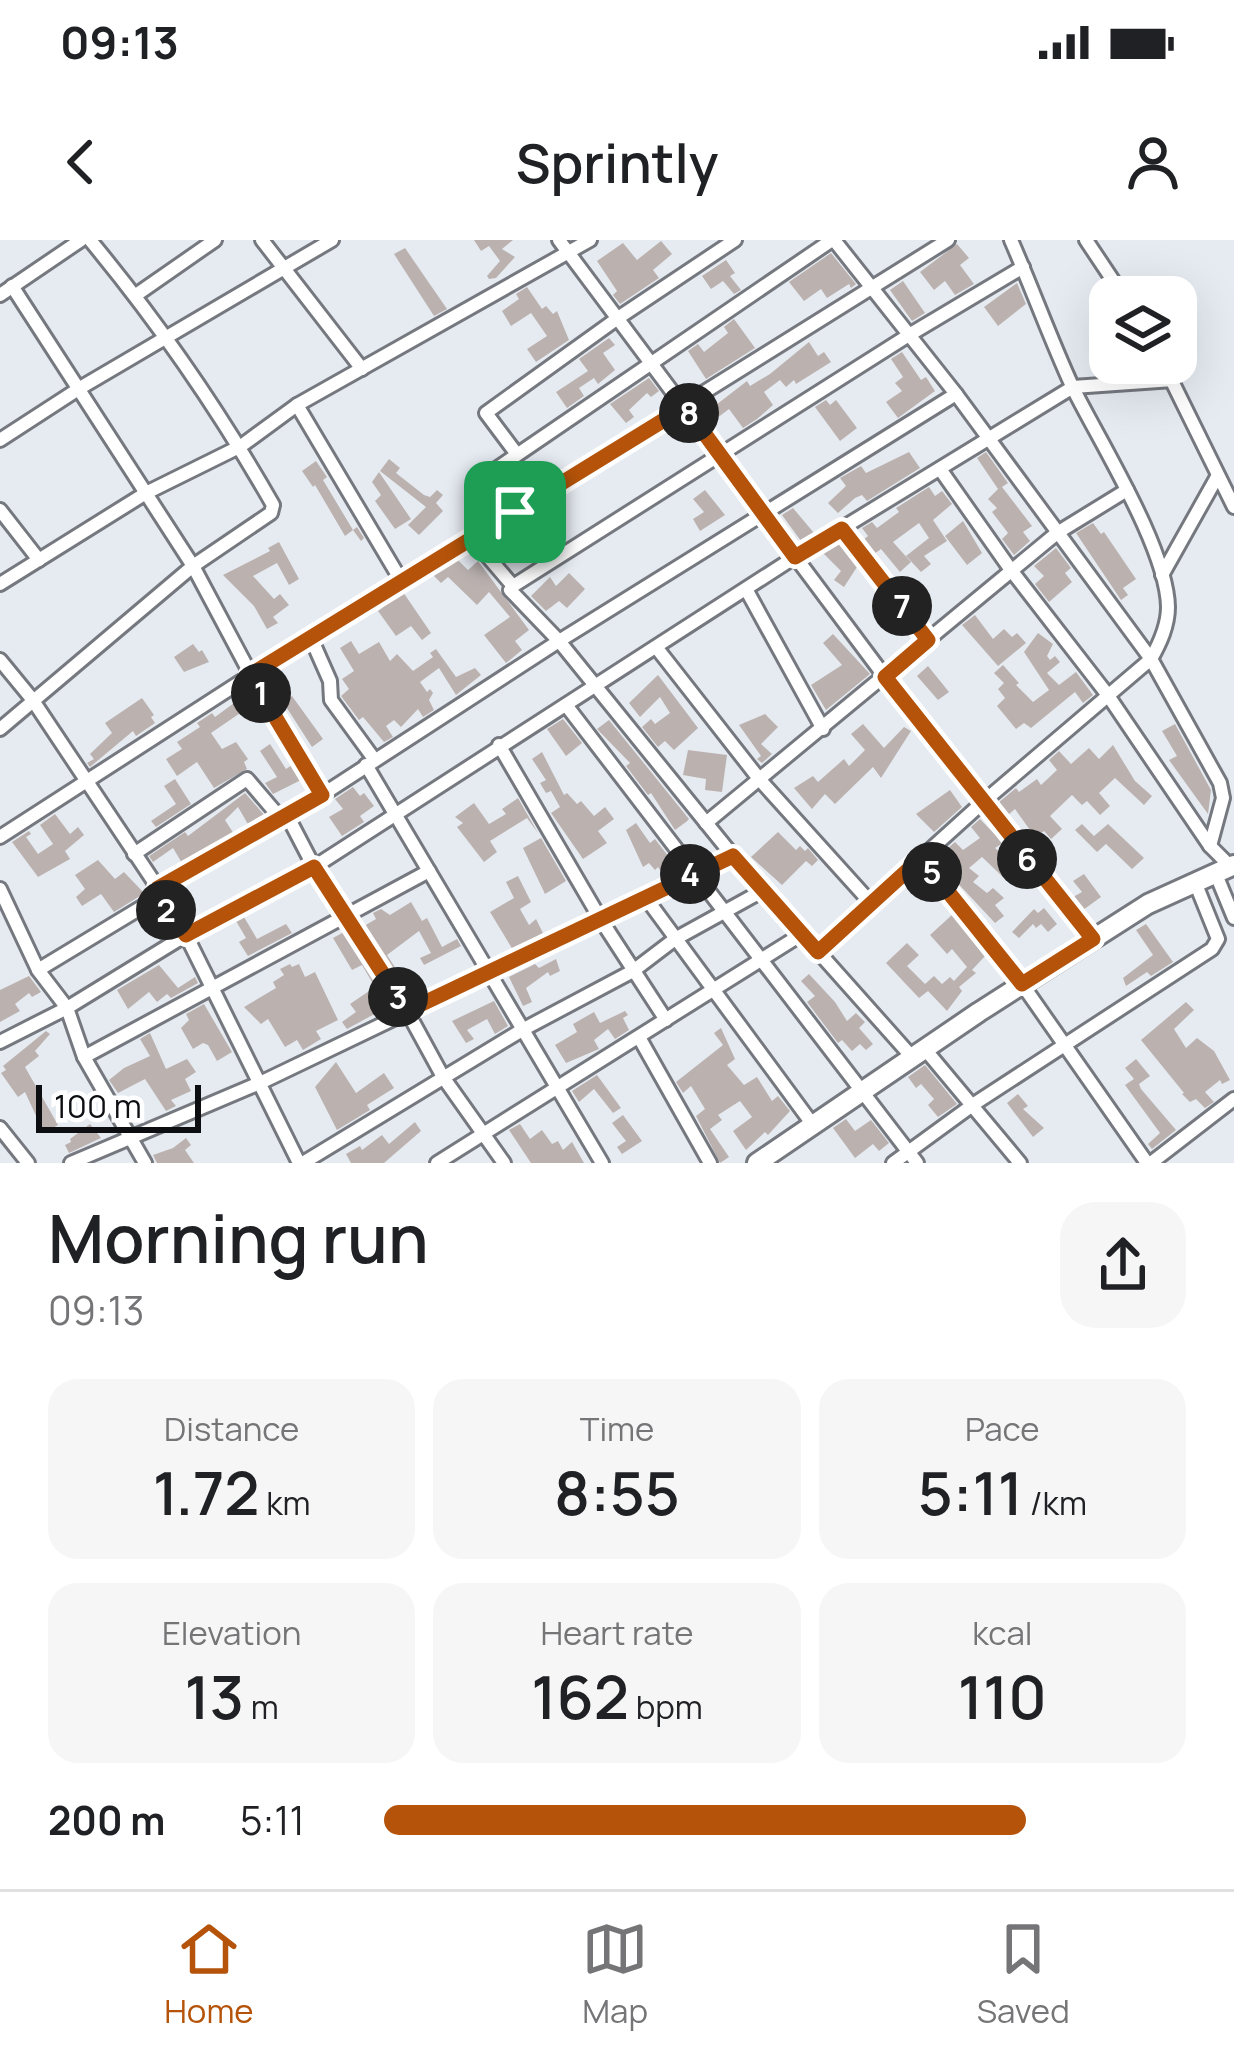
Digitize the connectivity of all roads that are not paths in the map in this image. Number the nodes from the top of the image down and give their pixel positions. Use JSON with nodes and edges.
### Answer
{"nodes":[{"id":1,"x":86,"y":240,"type":"edge"},
{"id":2,"x":215,"y":240,"type":"edge"},
{"id":3,"x":262,"y":240,"type":"edge"},
{"id":4,"x":332,"y":240,"type":"edge"},
{"id":5,"x":559,"y":240,"type":"edge"},
{"id":6,"x":590,"y":240,"type":"edge"},
{"id":7,"x":735,"y":240,"type":"edge"},
{"id":8,"x":833,"y":240,"type":"edge"},
{"id":9,"x":947,"y":240,"type":"edge"},
{"id":10,"x":1011,"y":240,"type":"edge"},
{"id":11,"x":1086,"y":240,"type":"edge"},
{"id":12,"x":569,"y":254,"type":"junction"},
{"id":13,"x":1023,"y":267,"type":"junction"},
{"id":14,"x":282,"y":269,"type":"junction"},
{"id":15,"x":1110,"y":276,"type":"edge"},
{"id":16,"x":12,"y":286,"type":"junction"},
{"id":17,"x":871,"y":286,"type":"junction"},
{"id":18,"x":0,"y":295,"type":"edge"},
{"id":19,"x":136,"y":296,"type":"junction"},
{"id":20,"x":618,"y":318,"type":"junction"},
{"id":21,"x":909,"y":335,"type":"junction"},
{"id":22,"x":166,"y":341,"type":"junction"},
{"id":23,"x":649,"y":362,"type":"junction"},
{"id":24,"x":362,"y":369,"type":"junction"},
{"id":25,"x":1123,"y":384,"type":"edge"},
{"id":26,"x":1175,"y":384,"type":"edge"},
{"id":27,"x":80,"y":388,"type":"junction"},
{"id":28,"x":1073,"y":388,"type":"junction"},
{"id":29,"x":956,"y":394,"type":"junction"},
{"id":30,"x":297,"y":405,"type":"junction"},
{"id":31,"x":685,"y":407,"type":"junction"},
{"id":32,"x":989,"y":438,"type":"junction"},
{"id":33,"x":0,"y":440,"type":"edge"},
{"id":34,"x":241,"y":446,"type":"junction"},
{"id":35,"x":516,"y":453,"type":"junction"},
{"id":36,"x":721,"y":455,"type":"junction"},
{"id":37,"x":940,"y":469,"type":"junction"},
{"id":38,"x":1216,"y":477,"type":"junction"},
{"id":39,"x":1126,"y":490,"type":"junction"},
{"id":40,"x":146,"y":493,"type":"junction"},
{"id":41,"x":1234,"y":507,"type":"edge"},
{"id":42,"x":0,"y":510,"type":"edge"},
{"id":43,"x":515,"y":512,"type":"junction"},
{"id":44,"x":764,"y":514,"type":"junction"},
{"id":45,"x":842,"y":529,"type":"junction"},
{"id":46,"x":1057,"y":533,"type":"junction"},
{"id":47,"x":472,"y":538,"type":"junction"},
{"id":48,"x":795,"y":557,"type":"junction"},
{"id":49,"x":39,"y":560,"type":"junction"},
{"id":50,"x":193,"y":566,"type":"junction"},
{"id":51,"x":1011,"y":570,"type":"junction"},
{"id":52,"x":1162,"y":575,"type":"junction"},
{"id":53,"x":402,"y":582,"type":"junction"},
{"id":54,"x":0,"y":584,"type":"edge"},
{"id":55,"x":513,"y":586,"type":"junction"},
{"id":56,"x":746,"y":589,"type":"junction"},
{"id":57,"x":311,"y":638,"type":"junction"},
{"id":58,"x":928,"y":640,"type":"junction"},
{"id":59,"x":559,"y":641,"type":"junction"},
{"id":60,"x":656,"y":647,"type":"junction"},
{"id":61,"x":1151,"y":659,"type":"junction"},
{"id":62,"x":0,"y":660,"type":"edge"},
{"id":63,"x":250,"y":675,"type":"junction"},
{"id":64,"x":885,"y":677,"type":"junction"},
{"id":65,"x":595,"y":687,"type":"junction"},
{"id":66,"x":1107,"y":694,"type":"junction"},
{"id":67,"x":32,"y":700,"type":"junction"},
{"id":68,"x":566,"y":705,"type":"junction"},
{"id":69,"x":0,"y":729,"type":"edge"},
{"id":70,"x":823,"y":729,"type":"junction"},
{"id":71,"x":499,"y":745,"type":"junction"},
{"id":72,"x":370,"y":762,"type":"junction"},
{"id":73,"x":760,"y":780,"type":"junction"},
{"id":74,"x":88,"y":784,"type":"junction"},
{"id":75,"x":322,"y":795,"type":"junction"},
{"id":76,"x":982,"y":803,"type":"junction"},
{"id":77,"x":396,"y":814,"type":"junction"},
{"id":78,"x":285,"y":818,"type":"junction"},
{"id":79,"x":706,"y":824,"type":"junction"},
{"id":80,"x":0,"y":837,"type":"edge"},
{"id":81,"x":1210,"y":846,"type":"junction"},
{"id":82,"x":134,"y":854,"type":"junction"},
{"id":83,"x":733,"y":856,"type":"junction"},
{"id":84,"x":921,"y":858,"type":"junction"},
{"id":85,"x":314,"y":867,"type":"junction"},
{"id":86,"x":1226,"y":868,"type":"edge"},
{"id":87,"x":429,"y":871,"type":"junction"},
{"id":88,"x":694,"y":872,"type":"junction"},
{"id":89,"x":1195,"y":881,"type":"junction"},
{"id":90,"x":0,"y":889,"type":"edge"},
{"id":91,"x":764,"y":890,"type":"junction"},
{"id":92,"x":158,"y":893,"type":"junction"},
{"id":93,"x":646,"y":898,"type":"junction"},
{"id":94,"x":872,"y":903,"type":"junction"},
{"id":95,"x":724,"y":911,"type":"junction"},
{"id":96,"x":1234,"y":918,"type":"edge"},
{"id":97,"x":346,"y":919,"type":"junction"},
{"id":98,"x":601,"y":920,"type":"junction"},
{"id":99,"x":802,"y":934,"type":"junction"},
{"id":100,"x":186,"y":935,"type":"junction"},
{"id":101,"x":675,"y":939,"type":"junction"},
{"id":102,"x":1093,"y":939,"type":"junction"},
{"id":103,"x":818,"y":952,"type":"junction"},
{"id":104,"x":761,"y":958,"type":"junction"},
{"id":105,"x":38,"y":970,"type":"junction"},
{"id":106,"x":633,"y":971,"type":"junction"},
{"id":107,"x":488,"y":972,"type":"junction"},
{"id":108,"x":1022,"y":984,"type":"junction"},
{"id":109,"x":213,"y":990,"type":"junction"},
{"id":110,"x":712,"y":990,"type":"junction"},
{"id":111,"x":67,"y":1008,"type":"junction"},
{"id":112,"x":407,"y":1011,"type":"junction"},
{"id":113,"x":666,"y":1020,"type":"junction"},
{"id":114,"x":522,"y":1030,"type":"junction"},
{"id":115,"x":640,"y":1039,"type":"junction"},
{"id":116,"x":0,"y":1042,"type":"edge"},
{"id":117,"x":1064,"y":1045,"type":"junction"},
{"id":118,"x":918,"y":1052,"type":"junction"},
{"id":119,"x":84,"y":1057,"type":"junction"},
{"id":120,"x":443,"y":1077,"type":"junction"},
{"id":121,"x":262,"y":1082,"type":"junction"},
{"id":122,"x":557,"y":1088,"type":"junction"},
{"id":123,"x":864,"y":1088,"type":"junction"},
{"id":124,"x":1234,"y":1099,"type":"edge"},
{"id":125,"x":974,"y":1104,"type":"junction"},
{"id":126,"x":813,"y":1125,"type":"junction"},
{"id":127,"x":0,"y":1128,"type":"edge"},
{"id":128,"x":484,"y":1135,"type":"junction"},
{"id":129,"x":132,"y":1139,"type":"junction"},
{"id":130,"x":913,"y":1157,"type":"edge"},
{"id":131,"x":28,"y":1163,"type":"edge"},
{"id":132,"x":71,"y":1163,"type":"edge"},
{"id":133,"x":145,"y":1163,"type":"edge"},
{"id":134,"x":301,"y":1163,"type":"edge"},
{"id":135,"x":437,"y":1163,"type":"edge"},
{"id":136,"x":505,"y":1163,"type":"edge"},
{"id":137,"x":602,"y":1163,"type":"edge"},
{"id":138,"x":710,"y":1163,"type":"edge"},
{"id":139,"x":757,"y":1163,"type":"edge"},
{"id":140,"x":893,"y":1163,"type":"edge"},
{"id":141,"x":1021,"y":1163,"type":"edge"},
{"id":142,"x":1149,"y":1163,"type":"edge"}],
"edges":[{"from":1,"to":16,"type":"street"},
{"from":1,"to":19,"type":"street"},
{"from":2,"to":19,"type":"street"},
{"from":3,"to":14,"type":"street"},
{"from":4,"to":14,"type":"street"},
{"from":5,"to":12,"type":"street"},
{"from":6,"to":12,"type":"street"},
{"from":7,"to":20,"type":"street"},
{"from":8,"to":17,"type":"street"},
{"from":8,"to":23,"type":"street"},
{"from":9,"to":17,"type":"street"},
{"from":10,"to":13,"type":"street"},
{"from":11,"to":15,"type":"street"},
{"from":12,"to":20,"type":"street"},
{"from":12,"to":24,"type":"street"},
{"from":13,"to":21,"type":"street"},
{"from":13,"to":28,"type":"street"},
{"from":14,"to":22,"type":"street"},
{"from":14,"to":24,"type":"street"},
{"from":16,"to":18,"type":"street"},
{"from":16,"to":27,"type":"street"},
{"from":17,"to":21,"type":"street"},
{"from":17,"to":31,"type":"street"},
{"from":19,"to":22,"type":"street"},
{"from":20,"to":23,"type":"street"},
{"from":20,"to":35,"type":"street"},
{"from":21,"to":29,"type":"street"},
{"from":21,"to":36,"type":"street"},
{"from":22,"to":27,"type":"street"},
{"from":22,"to":34,"type":"street"},
{"from":23,"to":31,"type":"street"},
{"from":23,"to":35,"type":"street"},
{"from":24,"to":30,"type":"street"},
{"from":25,"to":28,"type":"street"},
{"from":26,"to":38,"type":"street"},
{"from":27,"to":33,"type":"street"},
{"from":27,"to":40,"type":"street"},
{"from":28,"to":32,"type":"street"},
{"from":28,"to":39,"type":"street"},
{"from":29,"to":32,"type":"street"},
{"from":29,"to":44,"type":"street"},
{"from":30,"to":34,"type":"street"},
{"from":30,"to":53,"type":"street"},
{"from":31,"to":36,"type":"street"},
{"from":31,"to":43,"type":"street"},
{"from":32,"to":37,"type":"street"},
{"from":32,"to":46,"type":"street"},
{"from":34,"to":40,"type":"street"},
{"from":34,"to":50,"type":"street"},
{"from":35,"to":43,"type":"street"},
{"from":36,"to":44,"type":"street"},
{"from":36,"to":55,"type":"street"},
{"from":37,"to":45,"type":"street"},
{"from":37,"to":51,"type":"street"},
{"from":38,"to":41,"type":"street"},
{"from":38,"to":52,"type":"street"},
{"from":39,"to":46,"type":"street"},
{"from":39,"to":52,"type":"street"},
{"from":40,"to":49,"type":"street"},
{"from":40,"to":50,"type":"street"},
{"from":42,"to":49,"type":"street"},
{"from":43,"to":47,"type":"street"},
{"from":44,"to":48,"type":"street"},
{"from":44,"to":59,"type":"street"},
{"from":45,"to":48,"type":"street"},
{"from":45,"to":58,"type":"street"},
{"from":46,"to":51,"type":"street"},
{"from":46,"to":61,"type":"street"},
{"from":47,"to":53,"type":"street"},
{"from":47,"to":55,"type":"street"},
{"from":48,"to":56,"type":"street"},
{"from":48,"to":64,"type":"street"},
{"from":49,"to":54,"type":"street"},
{"from":50,"to":63,"type":"street"},
{"from":50,"to":67,"type":"street"},
{"from":51,"to":58,"type":"street"},
{"from":51,"to":66,"type":"street"},
{"from":52,"to":61,"type":"street"},
{"from":53,"to":57,"type":"street"},
{"from":55,"to":59,"type":"street"},
{"from":56,"to":60,"type":"street"},
{"from":56,"to":70,"type":"street"},
{"from":57,"to":63,"type":"street"},
{"from":57,"to":72,"type":"street"},
{"from":58,"to":64,"type":"street"},
{"from":59,"to":65,"type":"street"},
{"from":59,"to":72,"type":"street"},
{"from":60,"to":65,"type":"street"},
{"from":60,"to":73,"type":"street"},
{"from":61,"to":66,"type":"street"},
{"from":61,"to":81,"type":"street"},
{"from":62,"to":67,"type":"street"},
{"from":63,"to":74,"type":"street"},
{"from":63,"to":75,"type":"street"},
{"from":64,"to":70,"type":"street"},
{"from":64,"to":76,"type":"street"},
{"from":65,"to":68,"type":"street"},
{"from":65,"to":79,"type":"street"},
{"from":66,"to":76,"type":"street"},
{"from":66,"to":81,"type":"street"},
{"from":67,"to":69,"type":"street"},
{"from":67,"to":74,"type":"street"},
{"from":68,"to":71,"type":"street"},
{"from":68,"to":88,"type":"street"},
{"from":70,"to":73,"type":"street"},
{"from":71,"to":77,"type":"street"},
{"from":71,"to":98,"type":"street"},
{"from":72,"to":75,"type":"street"},
{"from":72,"to":77,"type":"street"},
{"from":73,"to":79,"type":"street"},
{"from":73,"to":94,"type":"street"},
{"from":74,"to":80,"type":"street"},
{"from":74,"to":82,"type":"street"},
{"from":75,"to":78,"type":"street"},
{"from":76,"to":84,"type":"street"},
{"from":76,"to":102,"type":"street"},
{"from":77,"to":85,"type":"street"},
{"from":77,"to":87,"type":"street"},
{"from":78,"to":82,"type":"street"},
{"from":78,"to":85,"type":"street"},
{"from":78,"to":92,"type":"street"},
{"from":79,"to":83,"type":"street"},
{"from":81,"to":86,"type":"street"},
{"from":82,"to":92,"type":"street"},
{"from":83,"to":88,"type":"street"},
{"from":83,"to":91,"type":"street"},
{"from":84,"to":94,"type":"street"},
{"from":84,"to":108,"type":"street"},
{"from":85,"to":97,"type":"street"},
{"from":85,"to":100,"type":"street"},
{"from":86,"to":89,"type":"main road"},
{"from":86,"to":96,"type":"street"},
{"from":87,"to":97,"type":"street"},
{"from":87,"to":107,"type":"street"},
{"from":88,"to":93,"type":"street"},
{"from":88,"to":95,"type":"street"},
{"from":89,"to":102,"type":"main road"},
{"from":89,"to":117,"type":"street"},
{"from":90,"to":105,"type":"street"},
{"from":91,"to":95,"type":"street"},
{"from":91,"to":99,"type":"street"},
{"from":92,"to":100,"type":"street"},
{"from":92,"to":105,"type":"street"},
{"from":93,"to":98,"type":"street"},
{"from":93,"to":101,"type":"street"},
{"from":94,"to":103,"type":"street"},
{"from":95,"to":101,"type":"street"},
{"from":95,"to":104,"type":"street"},
{"from":97,"to":109,"type":"street"},
{"from":97,"to":112,"type":"street"},
{"from":98,"to":106,"type":"street"},
{"from":98,"to":107,"type":"street"},
{"from":99,"to":103,"type":"street"},
{"from":99,"to":104,"type":"street"},
{"from":100,"to":109,"type":"street"},
{"from":100,"to":111,"type":"street"},
{"from":101,"to":106,"type":"street"},
{"from":101,"to":110,"type":"street"},
{"from":102,"to":108,"type":"main road"},
{"from":103,"to":118,"type":"street"},
{"from":104,"to":110,"type":"street"},
{"from":104,"to":123,"type":"street"},
{"from":105,"to":111,"type":"street"},
{"from":106,"to":113,"type":"street"},
{"from":106,"to":114,"type":"street"},
{"from":107,"to":112,"type":"street"},
{"from":107,"to":114,"type":"street"},
{"from":108,"to":117,"type":"street"},
{"from":108,"to":118,"type":"main road"},
{"from":109,"to":119,"type":"street"},
{"from":109,"to":121,"type":"street"},
{"from":110,"to":113,"type":"street"},
{"from":110,"to":126,"type":"street"},
{"from":111,"to":116,"type":"street"},
{"from":111,"to":119,"type":"street"},
{"from":112,"to":120,"type":"street"},
{"from":112,"to":121,"type":"street"},
{"from":113,"to":115,"type":"street"},
{"from":114,"to":120,"type":"street"},
{"from":114,"to":122,"type":"street"},
{"from":115,"to":122,"type":"street"},
{"from":115,"to":138,"type":"street"},
{"from":117,"to":125,"type":"street"},
{"from":117,"to":142,"type":"street"},
{"from":118,"to":123,"type":"main road"},
{"from":118,"to":125,"type":"street"},
{"from":119,"to":129,"type":"street"},
{"from":120,"to":128,"type":"street"},
{"from":120,"to":134,"type":"street"},
{"from":121,"to":129,"type":"street"},
{"from":121,"to":134,"type":"street"},
{"from":122,"to":128,"type":"street"},
{"from":122,"to":137,"type":"street"},
{"from":123,"to":126,"type":"main road"},
{"from":123,"to":130,"type":"street"},
{"from":124,"to":142,"type":"street"},
{"from":125,"to":130,"type":"street"},
{"from":125,"to":141,"type":"street"},
{"from":126,"to":139,"type":"main road"},
{"from":127,"to":131,"type":"street"},
{"from":128,"to":135,"type":"street"},
{"from":128,"to":136,"type":"street"},
{"from":129,"to":132,"type":"street"},
{"from":129,"to":133,"type":"street"},
{"from":130,"to":140,"type":"street"}]}
